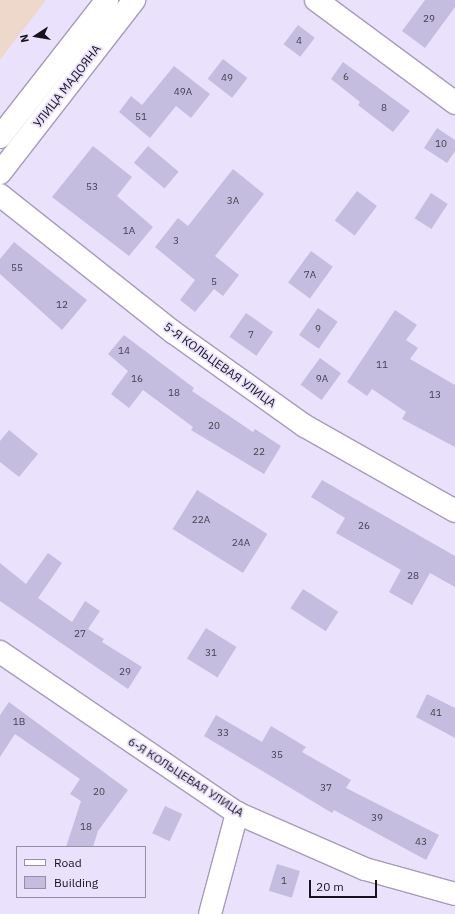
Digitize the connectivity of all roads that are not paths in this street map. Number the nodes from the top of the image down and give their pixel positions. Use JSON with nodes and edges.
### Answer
{"nodes":[{"id":1,"x":107,"y":0,"type":"edge"},
{"id":2,"x":134,"y":0,"type":"edge"},
{"id":3,"x":316,"y":0,"type":"edge"},
{"id":4,"x":455,"y":103,"type":"edge"},
{"id":5,"x":0,"y":137,"type":"edge"},
{"id":6,"x":0,"y":173,"type":"edge"},
{"id":7,"x":0,"y":195,"type":"edge"},
{"id":8,"x":455,"y":511,"type":"edge"},
{"id":9,"x":0,"y":652,"type":"edge"},
{"id":10,"x":237,"y":813,"type":"junction"},
{"id":11,"x":455,"y":894,"type":"edge"},
{"id":12,"x":210,"y":914,"type":"edge"}],
"edges":[{"from":1,"to":5,"type":"street","name":"УЛИЦА МАДОЯНА"},
{"from":2,"to":6,"type":"street","name":"УЛИЦА МАДОЯНА"},
{"from":3,"to":4,"type":"street"},
{"from":7,"to":8,"type":"street","name":"5-Я КОЛЬЦЕВАЯ УЛИЦА"},
{"from":9,"to":10,"type":"street","name":"6-Я КОЛЬЦЕВАЯ УЛИЦА"},
{"from":10,"to":11,"type":"street","name":"6-Я КОЛЬЦЕВАЯ УЛИЦА"},
{"from":10,"to":12,"type":"street"}]}
